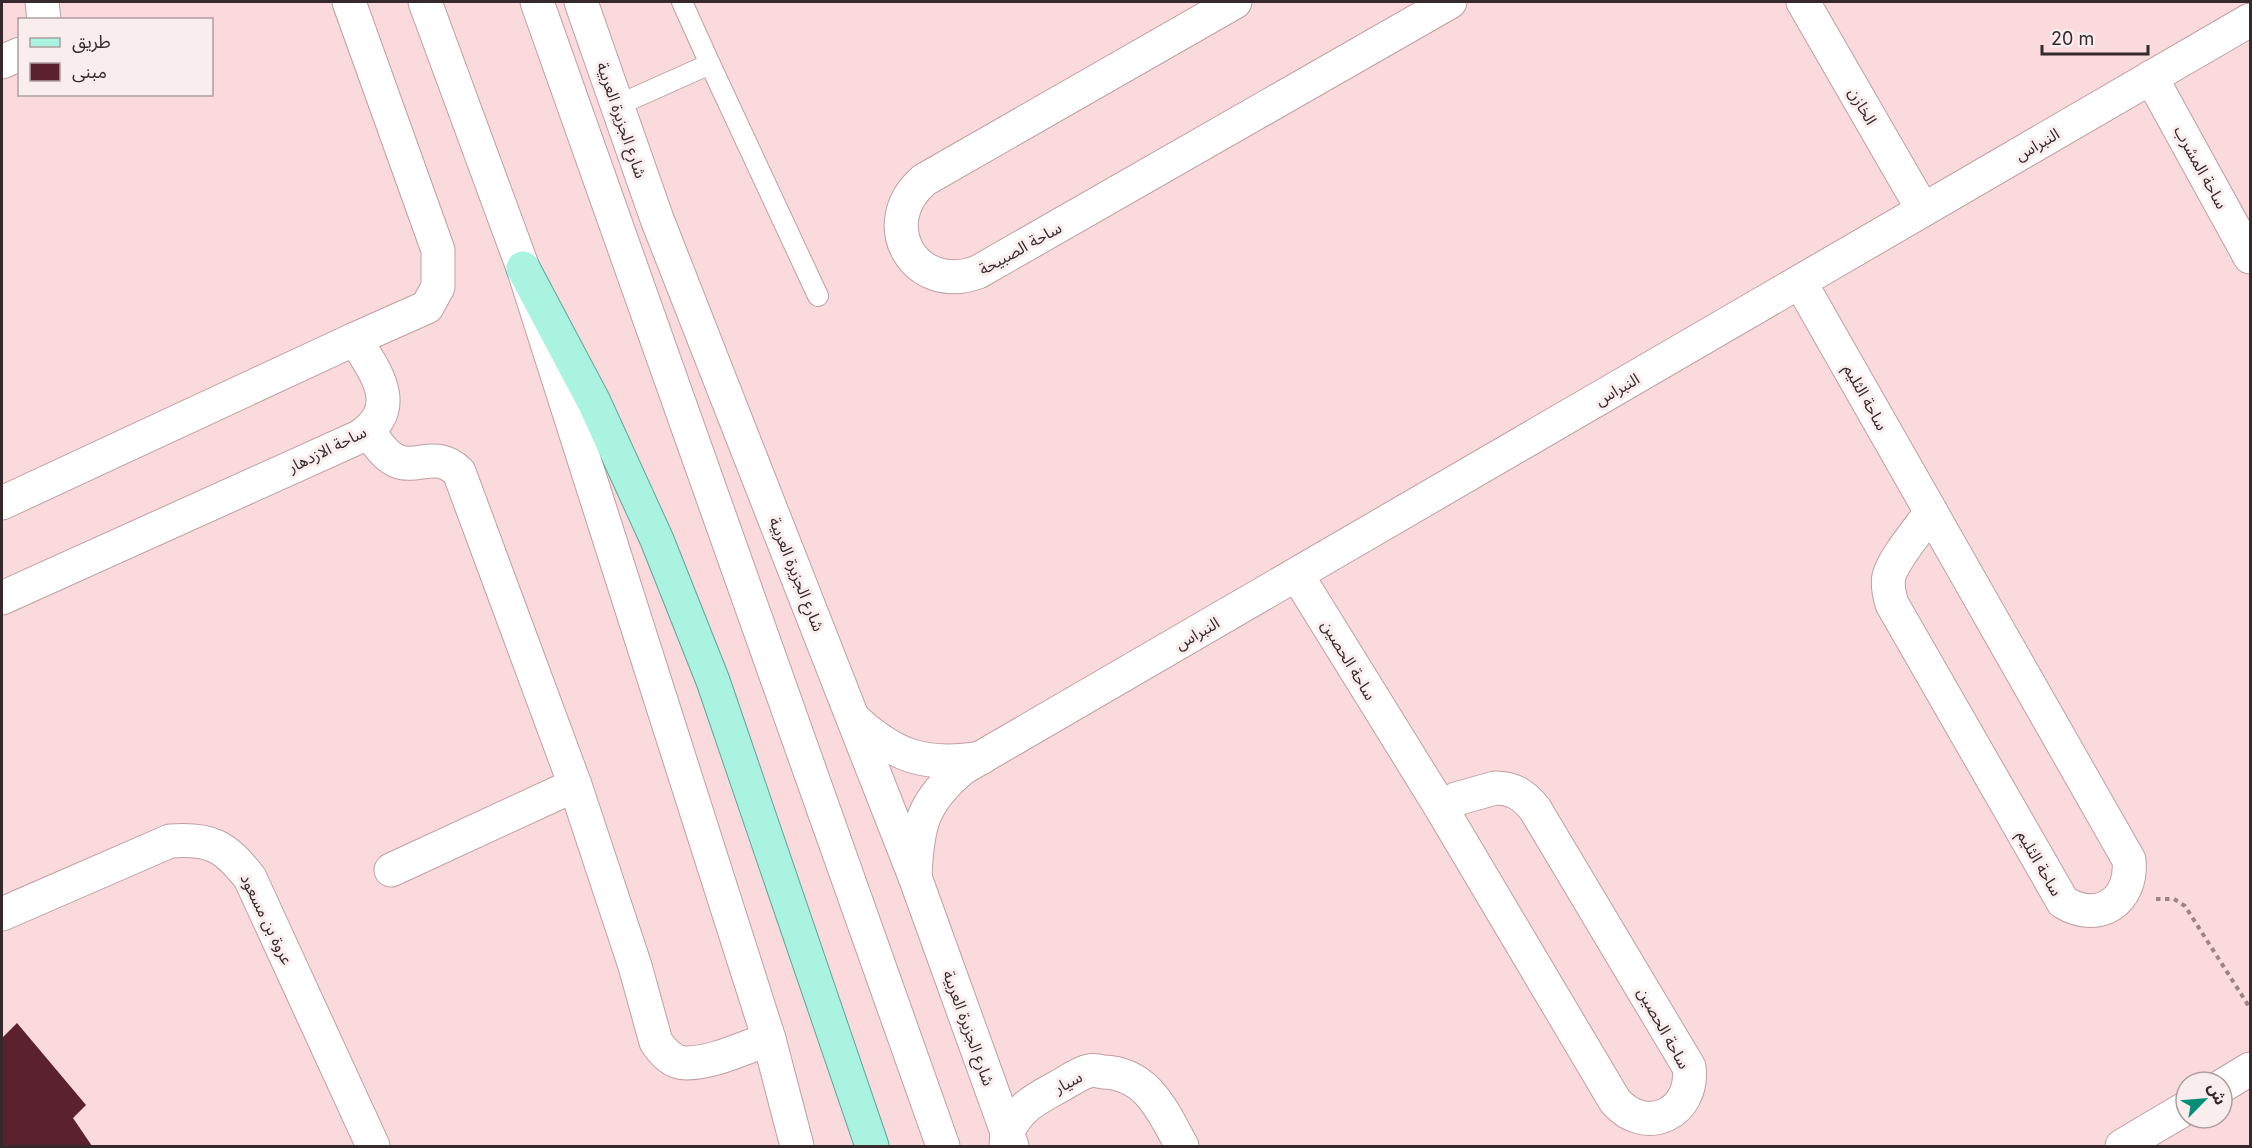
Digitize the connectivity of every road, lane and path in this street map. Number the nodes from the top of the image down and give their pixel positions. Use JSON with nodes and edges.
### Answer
{"nodes":[{"id":1,"x":42,"y":2,"type":"edge"},
{"id":2,"x":349,"y":2,"type":"edge"},
{"id":3,"x":425,"y":2,"type":"edge"},
{"id":4,"x":537,"y":2,"type":"edge"},
{"id":5,"x":580,"y":2,"type":"edge"},
{"id":6,"x":682,"y":2,"type":"edge"},
{"id":7,"x":1235,"y":2,"type":"edge"},
{"id":8,"x":1450,"y":2,"type":"edge"},
{"id":9,"x":1803,"y":2,"type":"edge"},
{"id":10,"x":44,"y":18,"type":"edge"},
{"id":11,"x":2250,"y":20,"type":"edge"},
{"id":12,"x":18,"y":55,"type":"edge"},
{"id":13,"x":2,"y":62,"type":"edge"},
{"id":14,"x":710,"y":64,"type":"junction"},
{"id":15,"x":2151,"y":77,"type":"junction"},
{"id":16,"x":616,"y":106,"type":"junction"},
{"id":17,"x":1923,"y":210,"type":"junction"},
{"id":18,"x":2250,"y":256,"type":"edge"},
{"id":19,"x":523,"y":268,"type":"junction"},
{"id":20,"x":1800,"y":282,"type":"junction"},
{"id":21,"x":818,"y":296,"type":"dead end"},
{"id":22,"x":355,"y":339,"type":"junction"},
{"id":23,"x":369,"y":430,"type":"junction"},
{"id":24,"x":2,"y":502,"type":"edge"},
{"id":25,"x":1931,"y":512,"type":"junction"},
{"id":26,"x":1297,"y":575,"type":"junction"},
{"id":27,"x":2,"y":598,"type":"edge"},
{"id":28,"x":854,"y":719,"type":"junction"},
{"id":29,"x":983,"y":757,"type":"junction"},
{"id":30,"x":575,"y":785,"type":"junction"},
{"id":31,"x":1440,"y":806,"type":"junction"},
{"id":32,"x":391,"y":870,"type":"dead end"},
{"id":33,"x":915,"y":877,"type":"junction"},
{"id":34,"x":2118,"y":900,"type":"junction"},
{"id":35,"x":2,"y":914,"type":"edge"},
{"id":36,"x":2250,"y":1008,"type":"edge"},
{"id":37,"x":769,"y":1039,"type":"junction"},
{"id":38,"x":2250,"y":1069,"type":"edge"},
{"id":39,"x":2234,"y":1079,"type":"edge"},
{"id":40,"x":2174,"y":1115,"type":"edge"},
{"id":41,"x":1008,"y":1142,"type":"edge"},
{"id":42,"x":794,"y":1145,"type":"edge"},
{"id":43,"x":374,"y":1146,"type":"edge"},
{"id":44,"x":872,"y":1146,"type":"edge"},
{"id":45,"x":943,"y":1146,"type":"edge"},
{"id":46,"x":1182,"y":1146,"type":"edge"},
{"id":47,"x":2122,"y":1146,"type":"edge"}],
"edges":[{"from":1,"to":10,"type":"street"},
{"from":2,"to":22,"type":"street"},
{"from":3,"to":19,"type":"street"},
{"from":4,"to":45,"type":"street"},
{"from":5,"to":16,"type":"street","name":"شارع الجزيرة العربية"},
{"from":6,"to":14,"type":"lane"},
{"from":7,"to":8,"type":"street","name":"ساحة الصبيحة"},
{"from":9,"to":17,"type":"street","name":"الخازن"},
{"from":11,"to":15,"type":"street","name":"النبراس"},
{"from":12,"to":13,"type":"street"},
{"from":14,"to":16,"type":"lane"},
{"from":14,"to":21,"type":"lane"},
{"from":15,"to":17,"type":"street","name":"النبراس"},
{"from":15,"to":18,"type":"street","name":"ساحة المشرب"},
{"from":16,"to":28,"type":"street","name":"شارع الجزيرة العربية"},
{"from":17,"to":20,"type":"street","name":"النبراس"},
{"from":19,"to":37,"type":"street"},
{"from":19,"to":44,"type":"main road"},
{"from":20,"to":25,"type":"street","name":"ساحة الثليم"},
{"from":20,"to":26,"type":"street","name":"النبراس"},
{"from":22,"to":23,"type":"street","name":"ساحة الازدهار"},
{"from":22,"to":24,"type":"street"},
{"from":23,"to":27,"type":"street","name":"ساحة الازدهار"},
{"from":23,"to":30,"type":"street"},
{"from":25,"to":34,"type":"street","name":"ساحة الثليم"},
{"from":25,"to":34,"type":"street","name":"ساحة الثليم"},
{"from":26,"to":29,"type":"street","name":"النبراس"},
{"from":26,"to":31,"type":"street","name":"ساحة الحصين"},
{"from":28,"to":29,"type":"street","name":"النبراس"},
{"from":28,"to":33,"type":"street","name":"شارع الجزيرة العربية"},
{"from":29,"to":33,"type":"street","name":"النبراس"},
{"from":30,"to":32,"type":"street"},
{"from":30,"to":37,"type":"street"},
{"from":31,"to":31,"type":"street","name":"ساحة الحصين"},
{"from":33,"to":41,"type":"street","name":"شارع الجزيرة العربية"},
{"from":34,"to":36,"type":"path"},
{"from":35,"to":43,"type":"street","name":"عروة بن مسعود"},
{"from":37,"to":42,"type":"street"},
{"from":38,"to":39,"type":"street"},
{"from":40,"to":47,"type":"street"},
{"from":41,"to":46,"type":"street","name":"سيار"}]}
